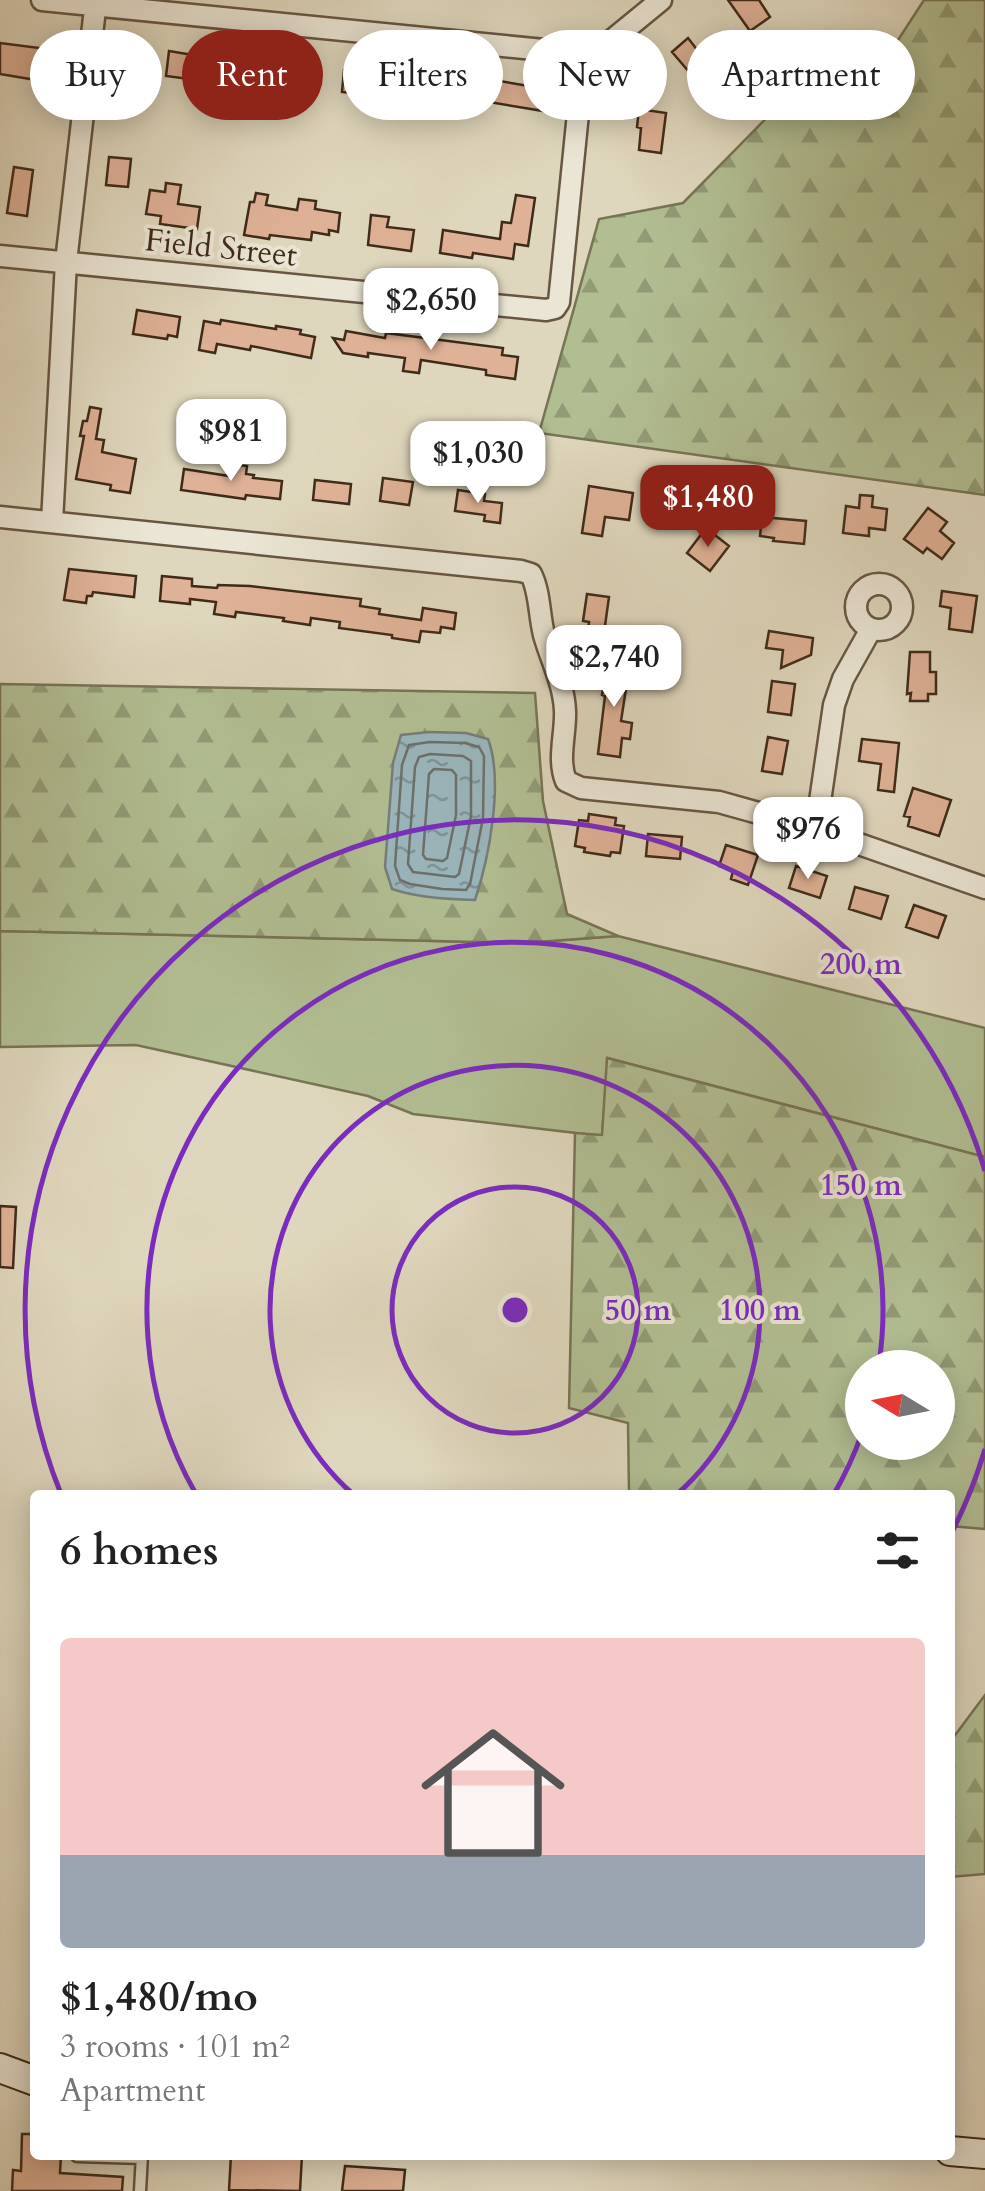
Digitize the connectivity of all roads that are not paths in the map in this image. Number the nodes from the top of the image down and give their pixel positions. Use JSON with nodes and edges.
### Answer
{"nodes":[{"id":1,"x":42,"y":0,"type":"edge"},
{"id":2,"x":661,"y":0,"type":"edge"},
{"id":3,"x":96,"y":3,"type":"edge"},
{"id":4,"x":624,"y":30,"type":"edge"},
{"id":5,"x":523,"y":48,"type":"edge"},
{"id":6,"x":577,"y":120,"type":"edge"},
{"id":7,"x":0,"y":256,"type":"edge"},
{"id":8,"x":66,"y":262,"type":"junction"},
{"id":9,"x":0,"y":517,"type":"edge"},
{"id":10,"x":52,"y":522,"type":"junction"},
{"id":11,"x":870,"y":629,"type":"dead end"},
{"id":12,"x":816,"y":828,"type":"junction"},
{"id":13,"x":985,"y":888,"type":"edge"},
{"id":14,"x":0,"y":2068,"type":"edge"},
{"id":15,"x":30,"y":2078,"type":"edge"},
{"id":16,"x":955,"y":2151,"type":"edge"},
{"id":17,"x":985,"y":2154,"type":"edge"},
{"id":18,"x":142,"y":2160,"type":"edge"},
{"id":19,"x":140,"y":2191,"type":"edge"}],
"edges":[{"from":1,"to":3,"type":"street"},
{"from":2,"to":4,"type":"street"},
{"from":3,"to":5,"type":"street"},
{"from":3,"to":8,"type":"street"},
{"from":6,"to":8,"type":"street","name":"Field Street"},
{"from":7,"to":8,"type":"street","name":"Field Street"},
{"from":8,"to":10,"type":"street"},
{"from":9,"to":10,"type":"street"},
{"from":10,"to":12,"type":"street"},
{"from":11,"to":12,"type":"street"},
{"from":12,"to":13,"type":"street"},
{"from":14,"to":15,"type":"main road"},
{"from":16,"to":17,"type":"main road"},
{"from":18,"to":19,"type":"lane"}]}
